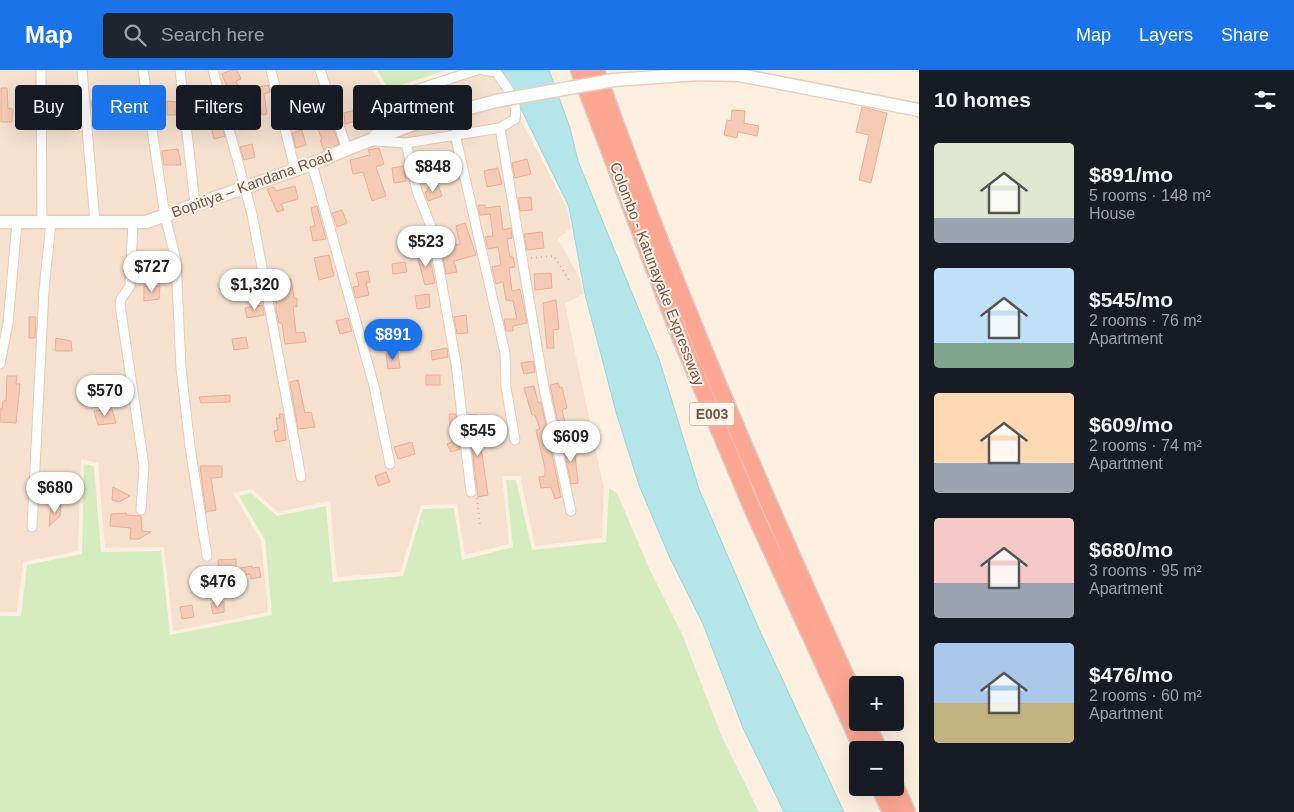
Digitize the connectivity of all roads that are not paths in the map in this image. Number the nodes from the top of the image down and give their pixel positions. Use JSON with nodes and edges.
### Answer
{"nodes":[{"id":1,"x":41,"y":70,"type":"edge"},
{"id":2,"x":82,"y":70,"type":"edge"},
{"id":3,"x":143,"y":70,"type":"edge"},
{"id":4,"x":180,"y":70,"type":"edge"},
{"id":5,"x":213,"y":70,"type":"edge"},
{"id":6,"x":271,"y":70,"type":"edge"},
{"id":7,"x":320,"y":70,"type":"edge"},
{"id":8,"x":477,"y":70,"type":"edge"},
{"id":9,"x":484,"y":70,"type":"edge"},
{"id":10,"x":579,"y":70,"type":"edge"},
{"id":11,"x":596,"y":70,"type":"edge"},
{"id":12,"x":738,"y":73,"type":"edge"},
{"id":13,"x":919,"y":110,"type":"edge"},
{"id":14,"x":500,"y":128,"type":"junction"},
{"id":15,"x":456,"y":134,"type":"junction"},
{"id":16,"x":370,"y":141,"type":"junction"},
{"id":17,"x":406,"y":143,"type":"junction"},
{"id":18,"x":347,"y":149,"type":"junction"},
{"id":19,"x":312,"y":164,"type":"junction"},
{"id":20,"x":295,"y":170,"type":"junction"},
{"id":21,"x":244,"y":189,"type":"junction"},
{"id":22,"x":195,"y":204,"type":"junction"},
{"id":23,"x":165,"y":216,"type":"junction"},
{"id":24,"x":0,"y":222,"type":"edge"},
{"id":25,"x":47,"y":222,"type":"junction"},
{"id":26,"x":95,"y":222,"type":"junction"},
{"id":27,"x":133,"y":222,"type":"junction"},
{"id":28,"x":17,"y":223,"type":"junction"},
{"id":29,"x":0,"y":364,"type":"edge"},
{"id":30,"x":515,"y":440,"type":"dead end"},
{"id":31,"x":390,"y":464,"type":"dead end"},
{"id":32,"x":301,"y":477,"type":"dead end"},
{"id":33,"x":470,"y":488,"type":"road end"},
{"id":34,"x":140,"y":510,"type":"dead end"},
{"id":35,"x":571,"y":511,"type":"dead end"},
{"id":36,"x":32,"y":527,"type":"dead end"},
{"id":37,"x":206,"y":556,"type":"dead end"},
{"id":38,"x":849,"y":683,"type":"edge"},
{"id":39,"x":859,"y":741,"type":"edge"},
{"id":40,"x":884,"y":796,"type":"edge"},
{"id":41,"x":900,"y":796,"type":"edge"},
{"id":42,"x":891,"y":812,"type":"edge"},
{"id":43,"x":908,"y":812,"type":"edge"}],
"edges":[{"from":1,"to":25,"type":"street"},
{"from":2,"to":26,"type":"street"},
{"from":3,"to":23,"type":"street"},
{"from":4,"to":22,"type":"street"},
{"from":5,"to":21,"type":"street"},
{"from":6,"to":20,"type":"street"},
{"from":7,"to":18,"type":"street"},
{"from":8,"to":16,"type":"street"},
{"from":9,"to":14,"type":"street"},
{"from":10,"to":39,"type":"highway","name":"Colombo - Katunayake Expressway","number":"E003"},
{"from":11,"to":38,"type":"highway","name":"Colombo - Katunayake Expressway","number":"E003"},
{"from":12,"to":13,"type":"street","name":"Bopitiya – Kandana Road"},
{"from":12,"to":16,"type":"street","name":"Bopitiya – Kandana Road","bridge":true},
{"from":14,"to":15,"type":"street"},
{"from":14,"to":35,"type":"street"},
{"from":15,"to":17,"type":"street"},
{"from":15,"to":30,"type":"street"},
{"from":16,"to":17,"type":"street"},
{"from":16,"to":18,"type":"street","name":"Bopitiya – Kandana Road"},
{"from":17,"to":33,"type":"street"},
{"from":18,"to":19,"type":"street","name":"Bopitiya – Kandana Road"},
{"from":19,"to":20,"type":"street","name":"Bopitiya – Kandana Road"},
{"from":19,"to":31,"type":"street"},
{"from":20,"to":21,"type":"street","name":"Bopitiya – Kandana Road"},
{"from":21,"to":22,"type":"street","name":"Bopitiya – Kandana Road"},
{"from":21,"to":32,"type":"street"},
{"from":22,"to":23,"type":"street","name":"Bopitiya – Kandana Road"},
{"from":23,"to":27,"type":"street","name":"Bopitiya – Kandana Road"},
{"from":23,"to":37,"type":"street"},
{"from":24,"to":28,"type":"street","name":"Bopitiya – Kandana Road"},
{"from":25,"to":26,"type":"street","name":"Bopitiya – Kandana Road"},
{"from":25,"to":28,"type":"street","name":"Bopitiya – Kandana Road"},
{"from":25,"to":36,"type":"street"},
{"from":26,"to":27,"type":"street","name":"Bopitiya – Kandana Road"},
{"from":27,"to":34,"type":"street"},
{"from":28,"to":29,"type":"street"},
{"from":40,"to":42,"type":"highway"},
{"from":41,"to":43,"type":"highway"}]}
